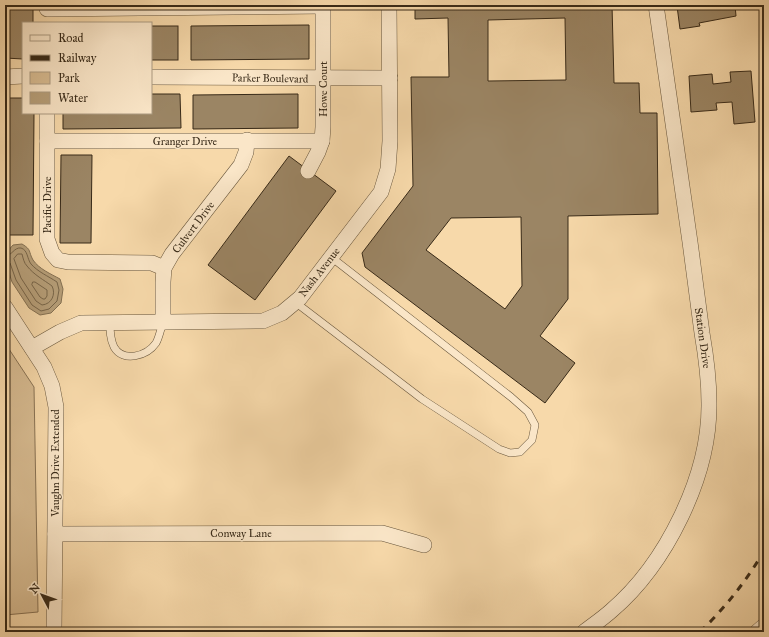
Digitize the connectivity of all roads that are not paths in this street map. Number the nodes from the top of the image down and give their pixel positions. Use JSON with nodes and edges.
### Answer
{"nodes":[{"id":1,"x":322,"y":5,"type":"edge"},
{"id":2,"x":389,"y":5,"type":"edge"},
{"id":3,"x":656,"y":5,"type":"edge"},
{"id":4,"x":763,"y":5,"type":"edge"},
{"id":5,"x":237,"y":6,"type":"edge"},
{"id":6,"x":133,"y":7,"type":"edge"},
{"id":7,"x":47,"y":12,"type":"edge"},
{"id":8,"x":764,"y":18,"type":"edge"},
{"id":9,"x":22,"y":76,"type":"edge"},
{"id":10,"x":5,"y":77,"type":"edge"},
{"id":11,"x":152,"y":77,"type":"edge"},
{"id":12,"x":323,"y":78,"type":"junction"},
{"id":13,"x":390,"y":78,"type":"junction"},
{"id":14,"x":47,"y":114,"type":"edge"},
{"id":15,"x":247,"y":140,"type":"junction"},
{"id":16,"x":322,"y":141,"type":"junction"},
{"id":17,"x":47,"y":142,"type":"junction"},
{"id":18,"x":308,"y":170,"type":"dead end"},
{"id":19,"x":331,"y":257,"type":"junction"},
{"id":20,"x":164,"y":268,"type":"junction"},
{"id":21,"x":295,"y":302,"type":"junction"},
{"id":22,"x":5,"y":307,"type":"edge"},
{"id":23,"x":163,"y":322,"type":"junction"},
{"id":24,"x":110,"y":323,"type":"junction"},
{"id":25,"x":32,"y":348,"type":"junction"},
{"id":26,"x":55,"y":534,"type":"junction"},
{"id":27,"x":424,"y":545,"type":"dead end"},
{"id":28,"x":764,"y":626,"type":"edge"},
{"id":29,"x":54,"y":632,"type":"edge"},
{"id":30,"x":584,"y":632,"type":"edge"},
{"id":31,"x":757,"y":632,"type":"edge"}],
"edges":[{"from":1,"to":5,"type":"street"},
{"from":1,"to":12,"type":"street","name":"Howe Court"},
{"from":2,"to":13,"type":"street","name":"Nash Avenue"},
{"from":3,"to":30,"type":"street","name":"Station Drive"},
{"from":4,"to":8,"type":"lane"},
{"from":5,"to":6,"type":"street"},
{"from":6,"to":7,"type":"street"},
{"from":9,"to":10,"type":"street"},
{"from":11,"to":12,"type":"street","name":"Parker Boulevard"},
{"from":12,"to":13,"type":"street","name":"Parker Boulevard"},
{"from":12,"to":16,"type":"street","name":"Howe Court"},
{"from":13,"to":19,"type":"street","name":"Nash Avenue"},
{"from":14,"to":17,"type":"street","name":"Pacific Drive"},
{"from":15,"to":16,"type":"street","name":"Granger Drive"},
{"from":15,"to":17,"type":"street","name":"Granger Drive"},
{"from":15,"to":20,"type":"street","name":"Culvert Drive"},
{"from":16,"to":18,"type":"street","name":"Howe Court"},
{"from":17,"to":20,"type":"street","name":"Pacific Drive"},
{"from":19,"to":21,"type":"street","name":"Nash Avenue"},
{"from":19,"to":21,"type":"lane"},
{"from":20,"to":23,"type":"street","name":"Culvert Drive"},
{"from":21,"to":23,"type":"street","name":"Nash Avenue"},
{"from":22,"to":25,"type":"street","name":"Vaughn Drive Extended"},
{"from":23,"to":24,"type":"street","name":"Nash Avenue"},
{"from":23,"to":24,"type":"lane"},
{"from":24,"to":25,"type":"street","name":"Nash Avenue"},
{"from":25,"to":26,"type":"street","name":"Vaughn Drive Extended"},
{"from":26,"to":27,"type":"street","name":"Conway Lane"},
{"from":26,"to":29,"type":"street","name":"Vaughn Drive Extended"},
{"from":28,"to":31,"type":"street"}]}
